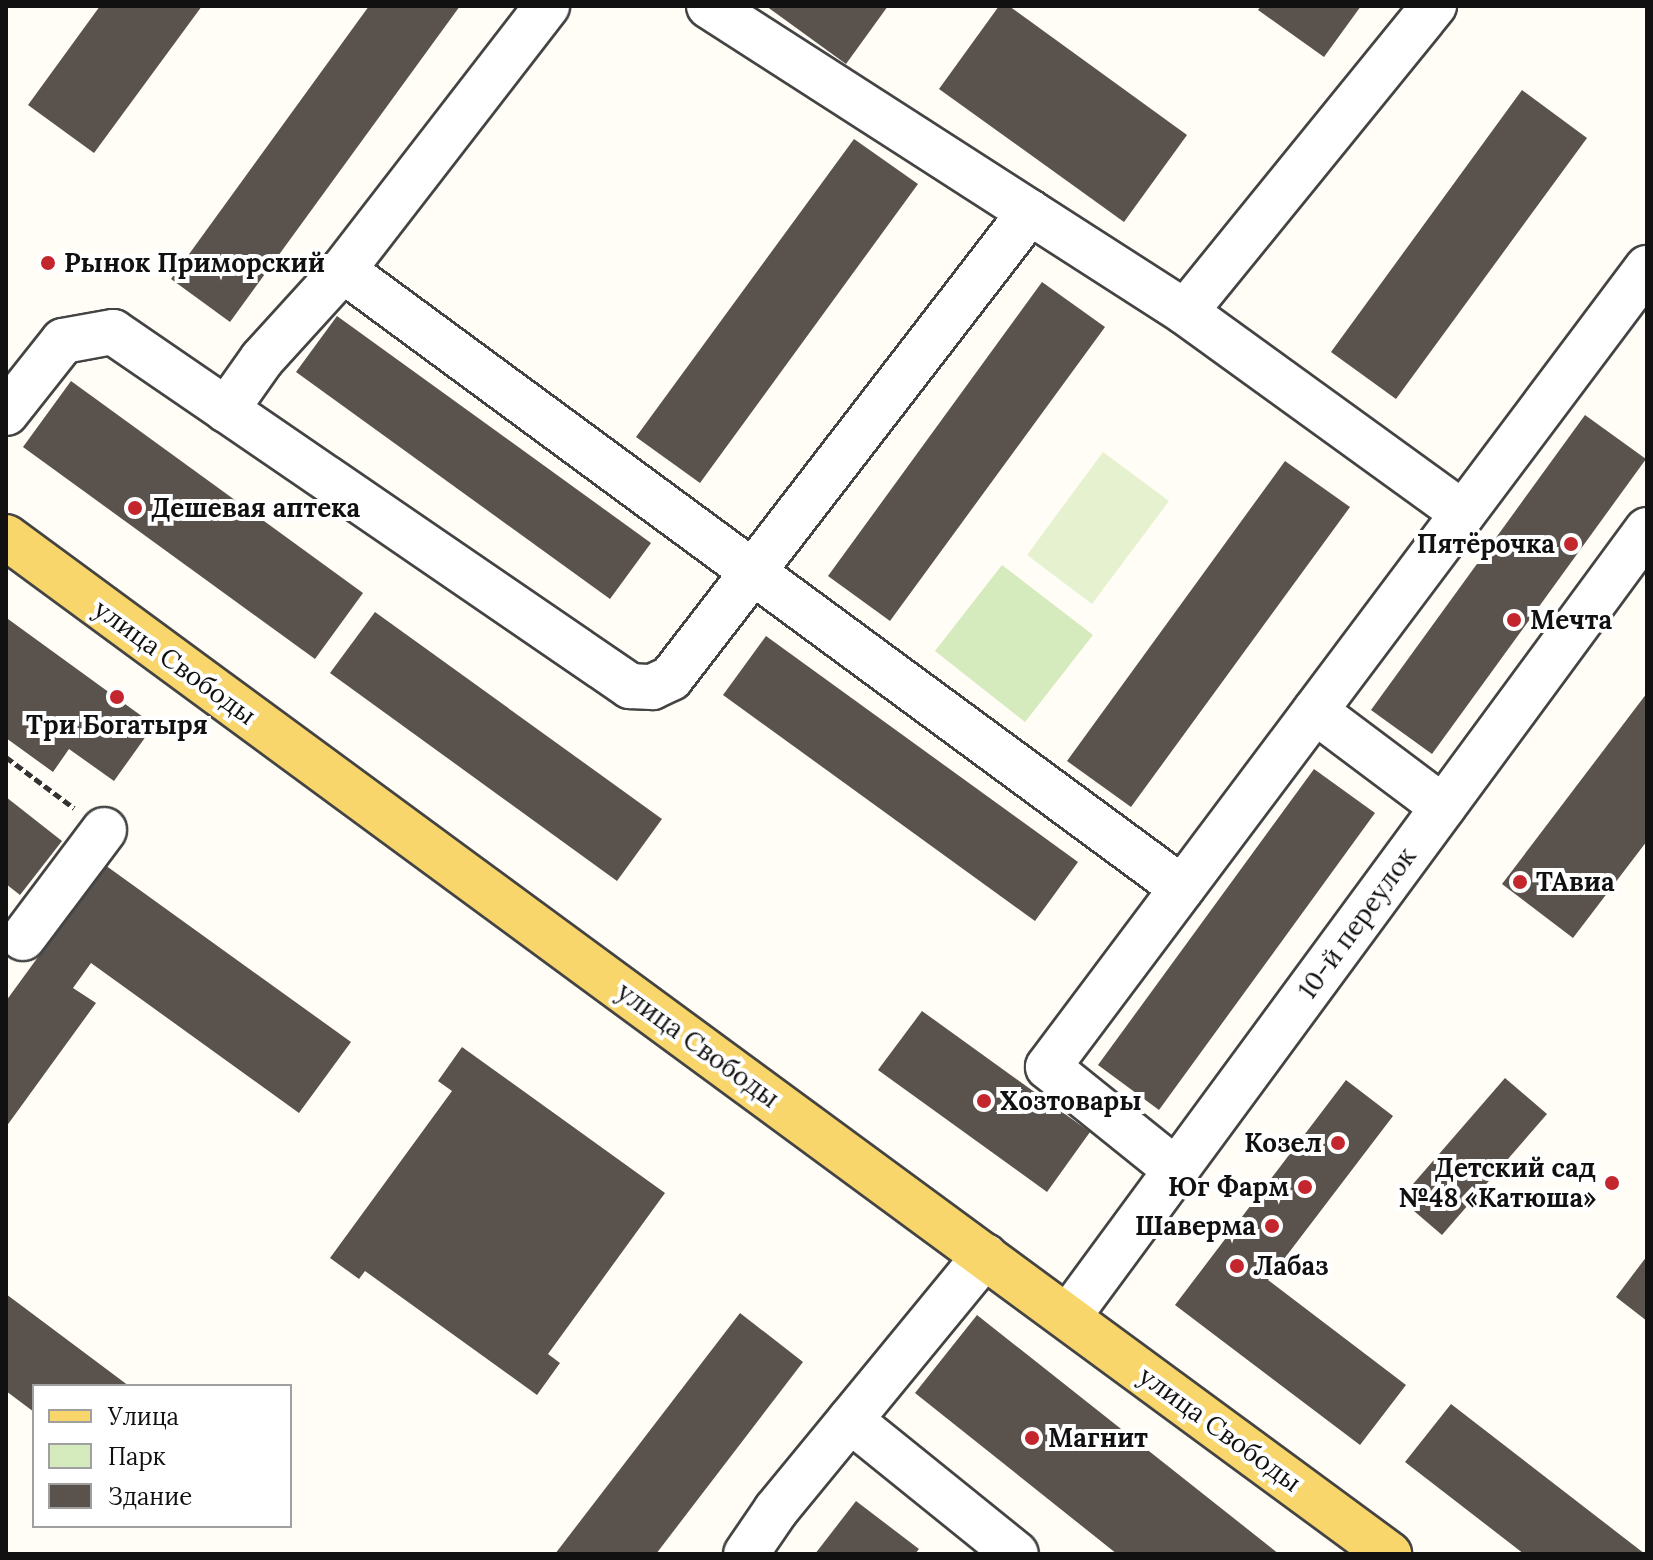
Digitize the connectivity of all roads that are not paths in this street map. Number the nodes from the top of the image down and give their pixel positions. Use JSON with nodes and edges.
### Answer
{"nodes":[{"id":1,"x":547,"y":6,"type":"edge"},
{"id":2,"x":709,"y":6,"type":"edge"},
{"id":3,"x":1434,"y":6,"type":"edge"},
{"id":4,"x":1030,"y":212,"type":"junction"},
{"id":5,"x":1647,"y":268,"type":"edge"},
{"id":6,"x":343,"y":270,"type":"junction"},
{"id":7,"x":1185,"y":312,"type":"junction"},
{"id":8,"x":226,"y":410,"type":"junction"},
{"id":9,"x":6,"y":413,"type":"edge"},
{"id":10,"x":1463,"y":513,"type":"junction"},
{"id":11,"x":1647,"y":530,"type":"edge"},
{"id":12,"x":8,"y":542,"type":"edge"},
{"id":13,"x":753,"y":572,"type":"junction"},
{"id":14,"x":1315,"y":711,"type":"junction"},
{"id":15,"x":1443,"y":807,"type":"junction"},
{"id":16,"x":104,"y":830,"type":"road end"},
{"id":17,"x":1182,"y":888,"type":"junction"},
{"id":18,"x":12,"y":942,"type":"edge"},
{"id":19,"x":1176,"y":1170,"type":"junction"},
{"id":20,"x":985,"y":1256,"type":"junction"},
{"id":21,"x":1068,"y":1317,"type":"junction"},
{"id":22,"x":850,"y":1420,"type":"junction"},
{"id":23,"x":746,"y":1554,"type":"edge"},
{"id":24,"x":1016,"y":1554,"type":"edge"},
{"id":25,"x":1389,"y":1554,"type":"edge"}],
"edges":[{"from":1,"to":6,"type":"street"},
{"from":2,"to":4,"type":"street"},
{"from":3,"to":7,"type":"street"},
{"from":4,"to":7,"type":"street"},
{"from":4,"to":13,"type":"street"},
{"from":5,"to":10,"type":"street"},
{"from":6,"to":8,"type":"street"},
{"from":6,"to":13,"type":"street"},
{"from":7,"to":10,"type":"street"},
{"from":8,"to":9,"type":"street"},
{"from":8,"to":13,"type":"street"},
{"from":10,"to":14,"type":"street"},
{"from":11,"to":15,"type":"street","name":"10-й переулок"},
{"from":12,"to":20,"type":"main road","name":"улица Свободы"},
{"from":13,"to":17,"type":"street"},
{"from":14,"to":15,"type":"street"},
{"from":14,"to":17,"type":"street"},
{"from":15,"to":19,"type":"street","name":"10-й переулок"},
{"from":16,"to":18,"type":"street"},
{"from":17,"to":19,"type":"street"},
{"from":19,"to":21,"type":"street","name":"10-й переулок"},
{"from":20,"to":21,"type":"main road","name":"улица Свободы"},
{"from":20,"to":22,"type":"street"},
{"from":21,"to":25,"type":"main road","name":"улица Свободы"},
{"from":22,"to":23,"type":"street"},
{"from":22,"to":24,"type":"street"}]}
